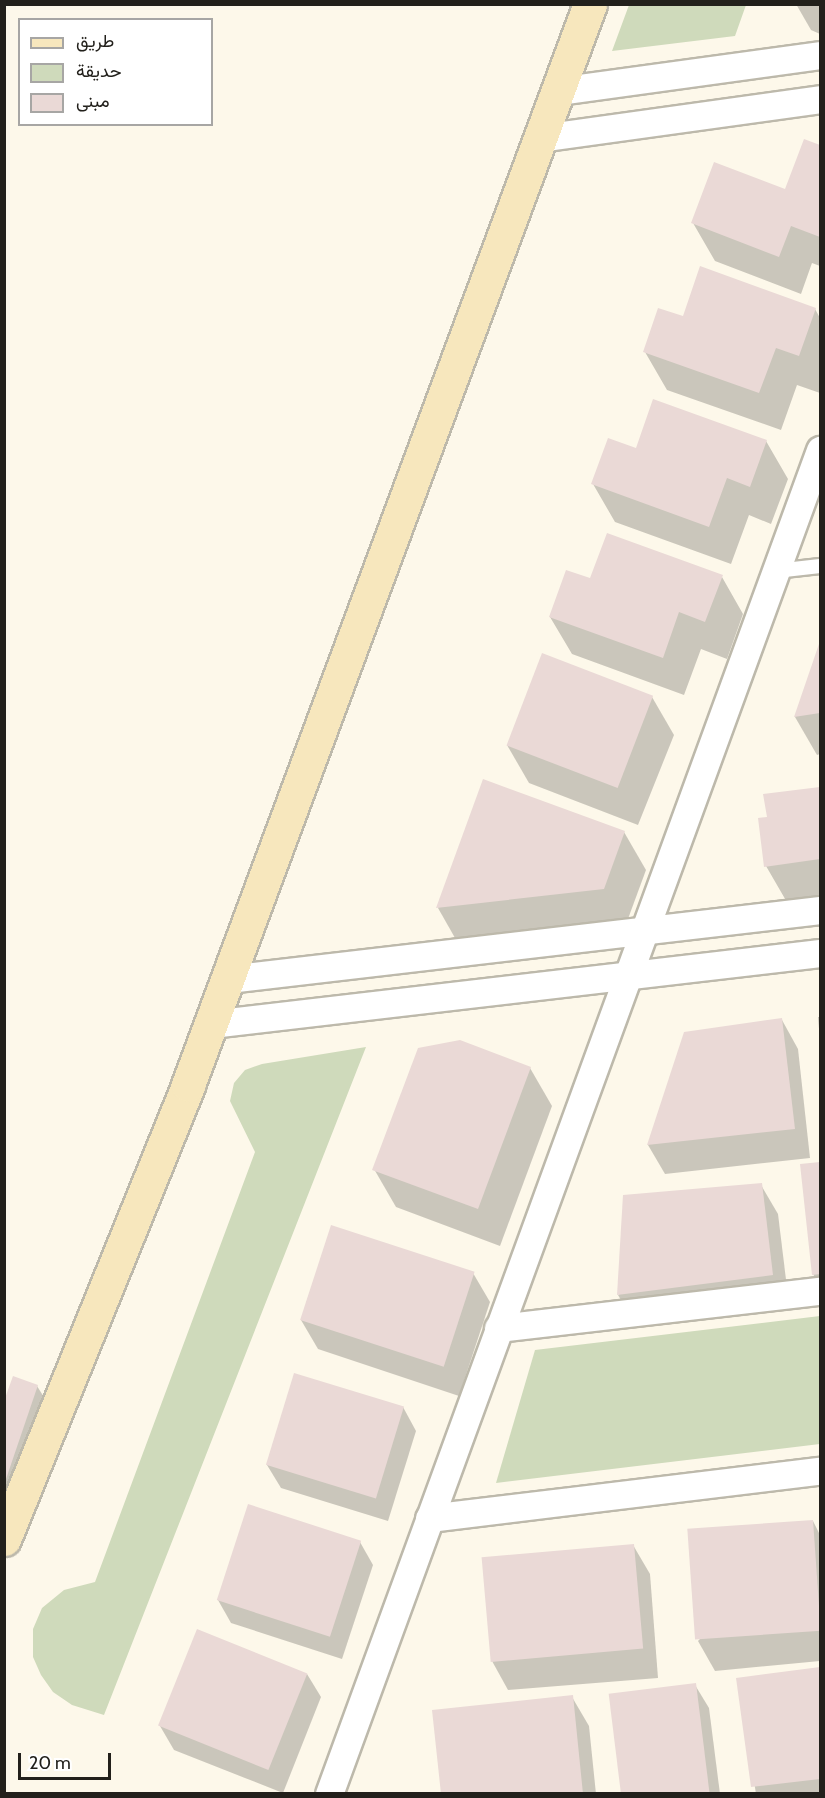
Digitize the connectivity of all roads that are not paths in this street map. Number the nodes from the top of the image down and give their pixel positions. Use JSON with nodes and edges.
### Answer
{"nodes":[{"id":1,"x":590,"y":4,"type":"edge"},
{"id":2,"x":820,"y":55,"type":"edge"},
{"id":3,"x":558,"y":91,"type":"junction"},
{"id":4,"x":820,"y":99,"type":"edge"},
{"id":5,"x":540,"y":138,"type":"junction"},
{"id":6,"x":820,"y":450,"type":"edge"},
{"id":7,"x":820,"y":566,"type":"edge"},
{"id":8,"x":776,"y":571,"type":"junction"},
{"id":9,"x":820,"y":910,"type":"edge"},
{"id":10,"x":646,"y":930,"type":"junction"},
{"id":11,"x":820,"y":953,"type":"edge"},
{"id":12,"x":630,"y":975,"type":"junction"},
{"id":13,"x":228,"y":979,"type":"junction"},
{"id":14,"x":211,"y":1024,"type":"junction"},
{"id":15,"x":820,"y":1291,"type":"edge"},
{"id":16,"x":498,"y":1328,"type":"junction"},
{"id":17,"x":820,"y":1471,"type":"edge"},
{"id":18,"x":429,"y":1518,"type":"junction"},
{"id":19,"x":4,"y":1539,"type":"edge"},
{"id":20,"x":329,"y":1794,"type":"edge"}],
"edges":[{"from":1,"to":3,"type":"street"},
{"from":2,"to":3,"type":"street"},
{"from":3,"to":5,"type":"street"},
{"from":4,"to":5,"type":"street"},
{"from":5,"to":13,"type":"street"},
{"from":6,"to":8,"type":"street"},
{"from":7,"to":8,"type":"lane"},
{"from":8,"to":10,"type":"street"},
{"from":9,"to":10,"type":"street"},
{"from":10,"to":12,"type":"street"},
{"from":10,"to":13,"type":"street"},
{"from":11,"to":12,"type":"street"},
{"from":12,"to":14,"type":"street"},
{"from":12,"to":16,"type":"street"},
{"from":13,"to":14,"type":"street"},
{"from":14,"to":19,"type":"street"},
{"from":15,"to":16,"type":"street"},
{"from":16,"to":18,"type":"street"},
{"from":17,"to":18,"type":"street"},
{"from":18,"to":20,"type":"street"}]}
